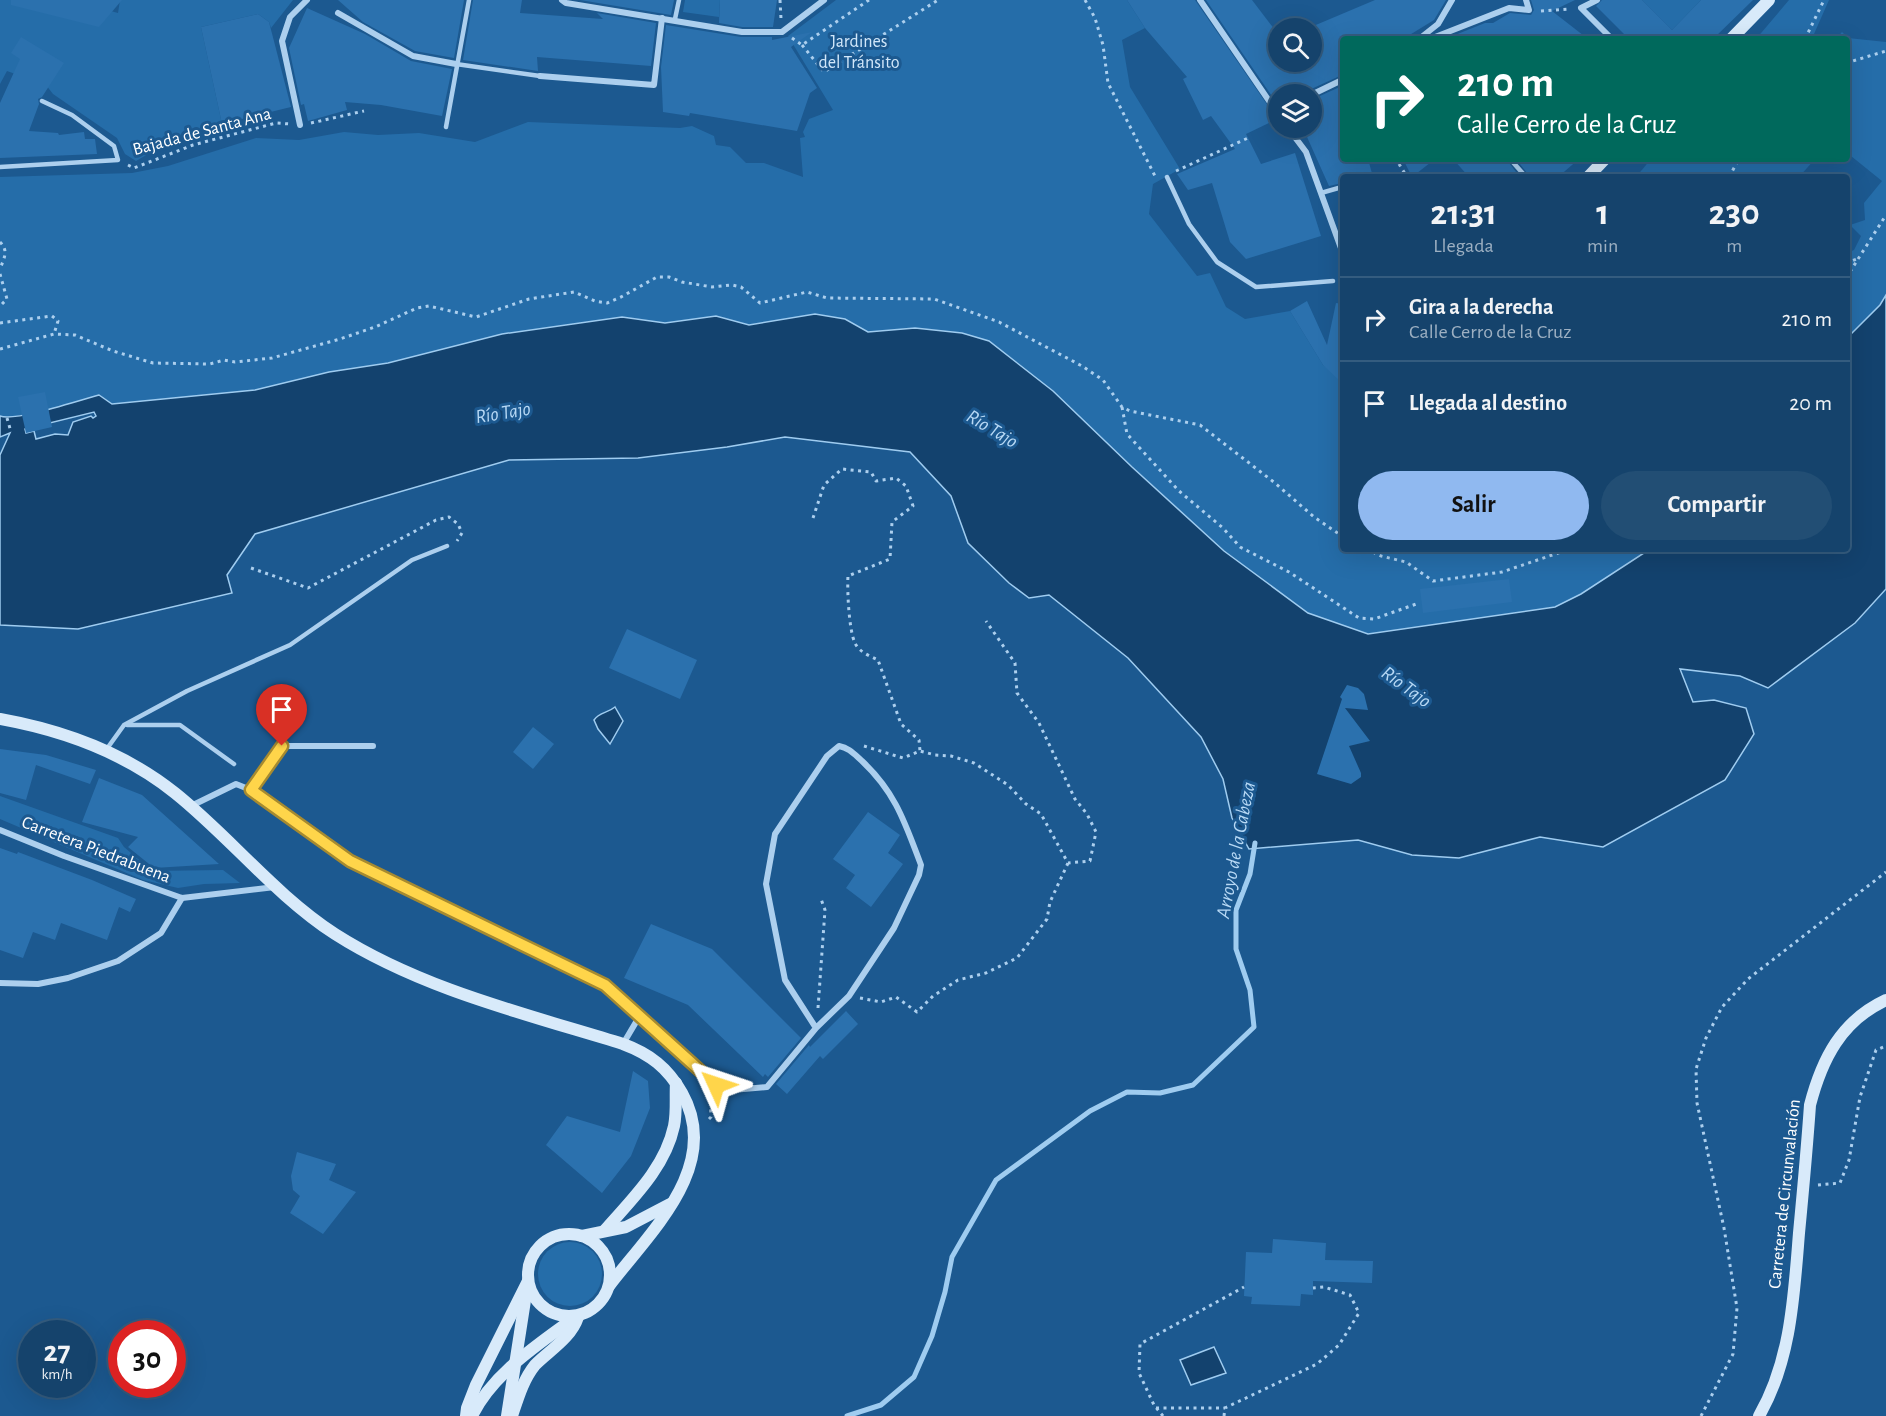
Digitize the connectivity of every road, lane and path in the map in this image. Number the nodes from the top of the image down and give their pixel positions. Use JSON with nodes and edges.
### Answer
{"nodes":[{"id":1,"x":307,"y":0,"type":"edge"},
{"id":2,"x":469,"y":0,"type":"edge"},
{"id":3,"x":562,"y":0,"type":"edge"},
{"id":4,"x":679,"y":0,"type":"edge"},
{"id":5,"x":780,"y":0,"type":"edge"},
{"id":6,"x":824,"y":0,"type":"edge"},
{"id":7,"x":869,"y":0,"type":"edge"},
{"id":8,"x":938,"y":0,"type":"edge"},
{"id":9,"x":1093,"y":0,"type":"edge"},
{"id":10,"x":1200,"y":0,"type":"edge"},
{"id":11,"x":1452,"y":0,"type":"edge"},
{"id":12,"x":1526,"y":0,"type":"edge"},
{"id":13,"x":1597,"y":0,"type":"edge"},
{"id":14,"x":1769,"y":0,"type":"edge"},
{"id":15,"x":1824,"y":0,"type":"edge"},
{"id":16,"x":1086,"y":2,"type":"edge"},
{"id":17,"x":1581,"y":8,"type":"junction"},
{"id":18,"x":775,"y":10,"type":"dead end"},
{"id":19,"x":781,"y":10,"type":"junction"},
{"id":20,"x":1541,"y":11,"type":"dead end"},
{"id":21,"x":338,"y":13,"type":"dead end"},
{"id":22,"x":662,"y":18,"type":"junction"},
{"id":23,"x":675,"y":19,"type":"junction"},
{"id":24,"x":782,"y":32,"type":"junction"},
{"id":25,"x":1423,"y":36,"type":"edge"},
{"id":26,"x":1438,"y":36,"type":"edge"},
{"id":27,"x":1609,"y":36,"type":"edge"},
{"id":28,"x":1734,"y":36,"type":"edge"},
{"id":29,"x":1806,"y":36,"type":"edge"},
{"id":30,"x":802,"y":45,"type":"junction"},
{"id":31,"x":1886,"y":51,"type":"edge"},
{"id":32,"x":1850,"y":62,"type":"edge"},
{"id":33,"x":456,"y":64,"type":"junction"},
{"id":34,"x":540,"y":76,"type":"joint"},
{"id":35,"x":1340,"y":81,"type":"edge"},
{"id":36,"x":1322,"y":90,"type":"edge"},
{"id":37,"x":1268,"y":98,"type":"edge"},
{"id":38,"x":42,"y":100,"type":"dead end"},
{"id":39,"x":364,"y":111,"type":"dead end"},
{"id":40,"x":300,"y":125,"type":"junction"},
{"id":41,"x":446,"y":127,"type":"dead end"},
{"id":42,"x":1248,"y":138,"type":"dead end"},
{"id":43,"x":1296,"y":138,"type":"edge"},
{"id":44,"x":118,"y":160,"type":"junction"},
{"id":45,"x":1513,"y":162,"type":"edge"},
{"id":46,"x":1602,"y":162,"type":"edge"},
{"id":47,"x":1399,"y":164,"type":"dead end"},
{"id":48,"x":0,"y":167,"type":"edge"},
{"id":49,"x":1173,"y":172,"type":"dead end"},
{"id":50,"x":1405,"y":174,"type":"edge"},
{"id":51,"x":1523,"y":174,"type":"edge"},
{"id":52,"x":1591,"y":174,"type":"edge"},
{"id":53,"x":1166,"y":176,"type":"joint"},
{"id":54,"x":1340,"y":188,"type":"edge"},
{"id":55,"x":1321,"y":193,"type":"junction"},
{"id":56,"x":1886,"y":215,"type":"edge"},
{"id":57,"x":0,"y":242,"type":"edge"},
{"id":58,"x":1340,"y":245,"type":"edge"},
{"id":59,"x":1858,"y":258,"type":"junction"},
{"id":60,"x":1850,"y":261,"type":"edge"},
{"id":61,"x":0,"y":269,"type":"edge"},
{"id":62,"x":1850,"y":271,"type":"edge"},
{"id":63,"x":0,"y":274,"type":"edge"},
{"id":64,"x":1333,"y":281,"type":"dead end"},
{"id":65,"x":0,"y":306,"type":"edge"},
{"id":66,"x":0,"y":323,"type":"edge"},
{"id":67,"x":54,"y":334,"type":"junction"},
{"id":68,"x":0,"y":349,"type":"edge"},
{"id":69,"x":1122,"y":407,"type":"junction"},
{"id":70,"x":7,"y":418,"type":"dead end"},
{"id":71,"x":10,"y":432,"type":"dead end"},
{"id":72,"x":813,"y":518,"type":"dead end"},
{"id":73,"x":1340,"y":535,"type":"edge"},
{"id":74,"x":447,"y":546,"type":"joint"},
{"id":75,"x":1372,"y":552,"type":"edge"},
{"id":76,"x":1561,"y":552,"type":"edge"},
{"id":77,"x":251,"y":568,"type":"dead end"},
{"id":78,"x":1419,"y":603,"type":"dead end"},
{"id":79,"x":986,"y":621,"type":"dead end"},
{"id":80,"x":0,"y":719,"type":"edge"},
{"id":81,"x":124,"y":725,"type":"junction"},
{"id":82,"x":373,"y":746,"type":"dead end"},
{"id":83,"x":848,"y":748,"type":"junction"},
{"id":84,"x":920,"y":751,"type":"junction"},
{"id":85,"x":105,"y":752,"type":"junction"},
{"id":86,"x":234,"y":764,"type":"dead end"},
{"id":87,"x":251,"y":790,"type":"junction"},
{"id":88,"x":190,"y":806,"type":"junction"},
{"id":89,"x":0,"y":830,"type":"edge"},
{"id":90,"x":1068,"y":863,"type":"junction"},
{"id":91,"x":1886,"y":872,"type":"edge"},
{"id":92,"x":276,"y":887,"type":"junction"},
{"id":93,"x":182,"y":898,"type":"junction"},
{"id":94,"x":820,"y":899,"type":"dead end"},
{"id":95,"x":0,"y":983,"type":"edge"},
{"id":96,"x":849,"y":996,"type":"junction"},
{"id":97,"x":1886,"y":1000,"type":"edge"},
{"id":98,"x":639,"y":1017,"type":"junction"},
{"id":99,"x":816,"y":1028,"type":"junction"},
{"id":100,"x":623,"y":1044,"type":"junction"},
{"id":101,"x":1886,"y":1046,"type":"edge"},
{"id":102,"x":676,"y":1082,"type":"junction"},
{"id":103,"x":716,"y":1085,"type":"junction"},
{"id":104,"x":709,"y":1119,"type":"dead end"},
{"id":105,"x":1804,"y":1186,"type":"junction"},
{"id":106,"x":673,"y":1202,"type":"junction"},
{"id":107,"x":604,"y":1230,"type":"junction"},
{"id":108,"x":582,"y":1236,"type":"junction"},
{"id":109,"x":528,"y":1281,"type":"junction"},
{"id":110,"x":609,"y":1286,"type":"junction"},
{"id":111,"x":1244,"y":1287,"type":"dead end"},
{"id":112,"x":1313,"y":1288,"type":"dead end"},
{"id":113,"x":578,"y":1316,"type":"junction"},
{"id":114,"x":513,"y":1365,"type":"junction"},
{"id":115,"x":1156,"y":1408,"type":"junction"},
{"id":116,"x":1225,"y":1408,"type":"junction"},
{"id":117,"x":466,"y":1416,"type":"edge"},
{"id":118,"x":472,"y":1416,"type":"edge"},
{"id":119,"x":507,"y":1416,"type":"edge"},
{"id":120,"x":512,"y":1416,"type":"edge"},
{"id":121,"x":1163,"y":1416,"type":"edge"},
{"id":122,"x":1224,"y":1416,"type":"edge"},
{"id":123,"x":1701,"y":1416,"type":"edge"},
{"id":124,"x":1759,"y":1416,"type":"edge"}],
"edges":[{"from":1,"to":40,"type":"street"},
{"from":2,"to":33,"type":"lane"},
{"from":3,"to":22,"type":"street"},
{"from":4,"to":23,"type":"lane"},
{"from":5,"to":19,"type":"path"},
{"from":6,"to":24,"type":"street"},
{"from":7,"to":30,"type":"path"},
{"from":8,"to":30,"type":"path"},
{"from":9,"to":16,"type":"path"},
{"from":10,"to":37,"type":"street"},
{"from":11,"to":25,"type":"street"},
{"from":12,"to":26,"type":"street"},
{"from":13,"to":17,"type":"street"},
{"from":14,"to":28,"type":"main road"},
{"from":15,"to":29,"type":"path"},
{"from":16,"to":53,"type":"path"},
{"from":17,"to":20,"type":"path"},
{"from":17,"to":27,"type":"street"},
{"from":18,"to":19,"type":"path"},
{"from":19,"to":24,"type":"path"},
{"from":21,"to":33,"type":"street"},
{"from":22,"to":23,"type":"street"},
{"from":22,"to":34,"type":"street"},
{"from":23,"to":24,"type":"street"},
{"from":24,"to":30,"type":"path"},
{"from":31,"to":32,"type":"path"},
{"from":33,"to":34,"type":"lane"},
{"from":33,"to":41,"type":"lane"},
{"from":35,"to":36,"type":"street"},
{"from":38,"to":44,"type":"lane","name":"Bajada de Santa Ana"},
{"from":39,"to":40,"type":"path","name":"Bajada de Santa Ana"},
{"from":40,"to":44,"type":"path","name":"Bajada de Santa Ana"},
{"from":42,"to":49,"type":"path"},
{"from":43,"to":55,"type":"street"},
{"from":44,"to":48,"type":"lane","name":"Bajada de Santa Ana"},
{"from":45,"to":51,"type":"lane"},
{"from":46,"to":52,"type":"main road"},
{"from":47,"to":50,"type":"path"},
{"from":53,"to":64,"type":"lane"},
{"from":54,"to":55,"type":"lane"},
{"from":55,"to":58,"type":"street"},
{"from":56,"to":59,"type":"path"},
{"from":57,"to":61,"type":"path"},
{"from":59,"to":60,"type":"path"},
{"from":59,"to":62,"type":"path"},
{"from":63,"to":65,"type":"path"},
{"from":66,"to":67,"type":"path"},
{"from":67,"to":68,"type":"path"},
{"from":67,"to":69,"type":"path"},
{"from":69,"to":73,"type":"path"},
{"from":69,"to":78,"type":"path"},
{"from":70,"to":71,"type":"path"},
{"from":72,"to":84,"type":"path"},
{"from":74,"to":77,"type":"path"},
{"from":74,"to":81,"type":"lane"},
{"from":75,"to":76,"type":"path"},
{"from":79,"to":90,"type":"path"},
{"from":80,"to":85,"type":"main road"},
{"from":81,"to":85,"type":"lane"},
{"from":81,"to":86,"type":"lane"},
{"from":82,"to":87,"type":"street"},
{"from":83,"to":84,"type":"path"},
{"from":83,"to":96,"type":"street"},
{"from":83,"to":99,"type":"street"},
{"from":84,"to":90,"type":"path"},
{"from":85,"to":88,"type":"main road"},
{"from":87,"to":88,"type":"street"},
{"from":87,"to":98,"type":"street"},
{"from":88,"to":92,"type":"main road"},
{"from":89,"to":93,"type":"street","name":"Carretera Piedrabuena"},
{"from":90,"to":96,"type":"path"},
{"from":91,"to":123,"type":"path"},
{"from":92,"to":93,"type":"street","name":"Carretera Piedrabuena"},
{"from":92,"to":100,"type":"main road"},
{"from":93,"to":95,"type":"street","name":"Carretera Piedrabuena"},
{"from":94,"to":99,"type":"path"},
{"from":96,"to":99,"type":"street"},
{"from":97,"to":105,"type":"main road","name":"Carretera de Circunvalación"},
{"from":98,"to":100,"type":"street"},
{"from":98,"to":103,"type":"street"},
{"from":99,"to":103,"type":"street"},
{"from":100,"to":102,"type":"main road"},
{"from":101,"to":105,"type":"path"},
{"from":102,"to":106,"type":"main road"},
{"from":102,"to":107,"type":"main road"},
{"from":103,"to":104,"type":"path"},
{"from":105,"to":124,"type":"main road","name":"Carretera de Circunvalación"},
{"from":106,"to":107,"type":"main road"},
{"from":106,"to":110,"type":"main road"},
{"from":107,"to":108,"type":"main road"},
{"from":108,"to":109,"type":"main road"},
{"from":108,"to":110,"type":"main road"},
{"from":109,"to":113,"type":"main road"},
{"from":109,"to":114,"type":"main road"},
{"from":109,"to":117,"type":"main road"},
{"from":110,"to":113,"type":"main road"},
{"from":111,"to":115,"type":"path"},
{"from":112,"to":116,"type":"path"},
{"from":113,"to":114,"type":"main road"},
{"from":113,"to":120,"type":"main road"},
{"from":114,"to":118,"type":"main road"},
{"from":114,"to":119,"type":"main road"},
{"from":115,"to":116,"type":"path"},
{"from":115,"to":121,"type":"path"},
{"from":116,"to":122,"type":"path"}]}
